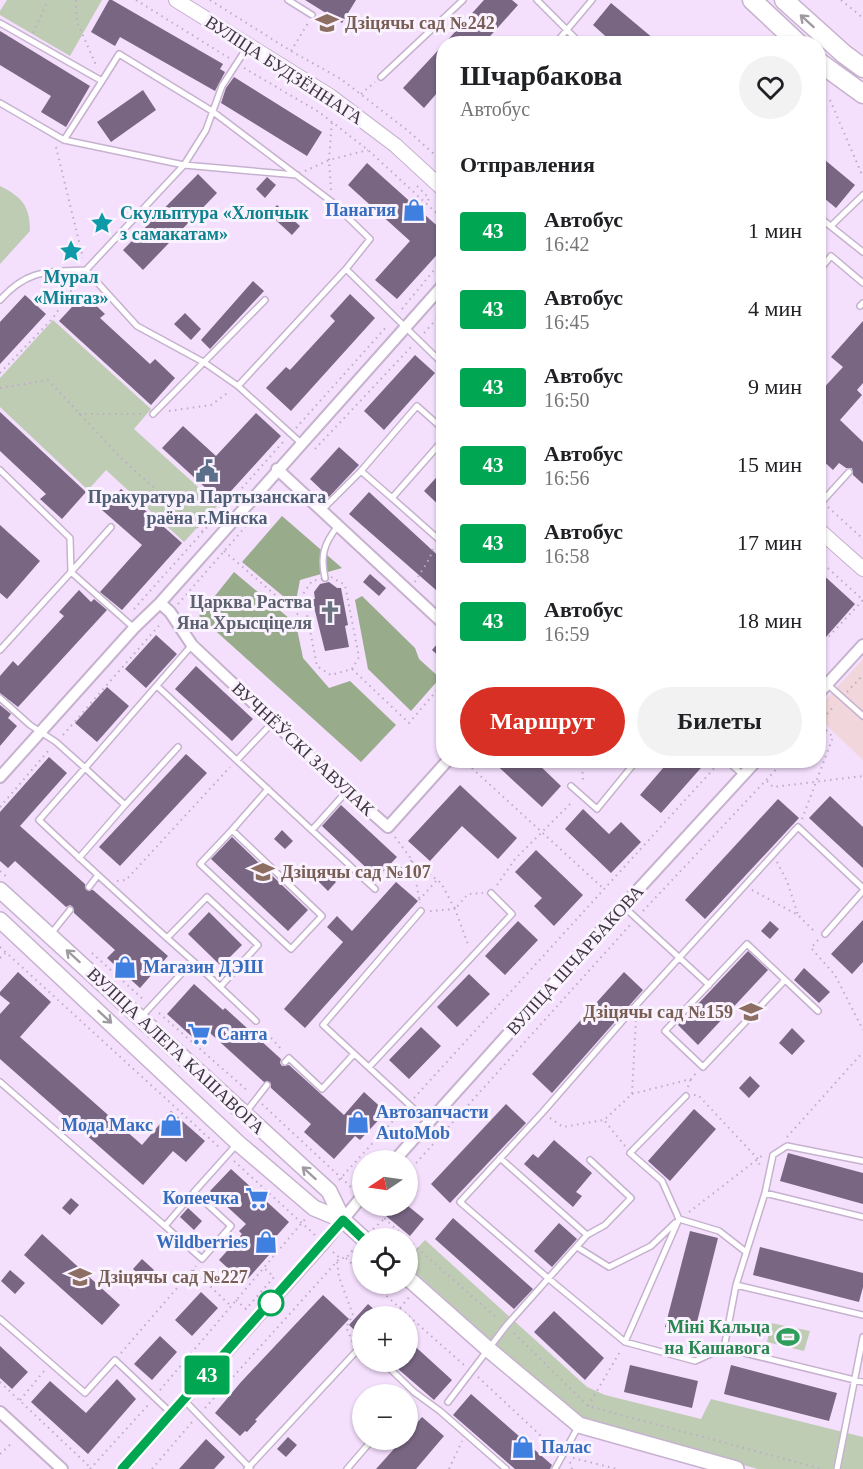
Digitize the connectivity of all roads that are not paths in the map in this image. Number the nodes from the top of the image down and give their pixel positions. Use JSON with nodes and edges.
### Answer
{"nodes":[{"id":1,"x":176,"y":0,"type":"edge"},
{"id":2,"x":288,"y":0,"type":"edge"},
{"id":3,"x":463,"y":0,"type":"edge"},
{"id":4,"x":537,"y":0,"type":"edge"},
{"id":5,"x":592,"y":0,"type":"edge"},
{"id":6,"x":752,"y":0,"type":"edge"},
{"id":7,"x":784,"y":0,"type":"edge"},
{"id":8,"x":312,"y":15,"type":"road end"},
{"id":9,"x":0,"y":23,"type":"edge"},
{"id":10,"x":567,"y":30,"type":"junction"},
{"id":11,"x":562,"y":36,"type":"edge"},
{"id":12,"x":573,"y":36,"type":"edge"},
{"id":13,"x":790,"y":36,"type":"edge"},
{"id":14,"x":824,"y":36,"type":"edge"},
{"id":15,"x":826,"y":38,"type":"edge"},
{"id":16,"x":249,"y":45,"type":"junction"},
{"id":17,"x":826,"y":67,"type":"edge"},
{"id":18,"x":863,"y":68,"type":"edge"},
{"id":19,"x":381,"y":77,"type":"road end"},
{"id":20,"x":102,"y":81,"type":"junction"},
{"id":21,"x":863,"y":94,"type":"edge"},
{"id":22,"x":0,"y":104,"type":"edge"},
{"id":23,"x":212,"y":111,"type":"junction"},
{"id":24,"x":64,"y":140,"type":"junction"},
{"id":25,"x":184,"y":165,"type":"junction"},
{"id":26,"x":298,"y":175,"type":"junction"},
{"id":27,"x":436,"y":183,"type":"edge"},
{"id":28,"x":863,"y":195,"type":"edge"},
{"id":29,"x":826,"y":221,"type":"edge"},
{"id":30,"x":832,"y":225,"type":"junction"},
{"id":31,"x":863,"y":252,"type":"edge"},
{"id":32,"x":826,"y":262,"type":"edge"},
{"id":33,"x":346,"y":269,"type":"junction"},
{"id":34,"x":86,"y":270,"type":"junction"},
{"id":35,"x":863,"y":283,"type":"edge"},
{"id":36,"x":436,"y":293,"type":"edge"},
{"id":37,"x":0,"y":300,"type":"edge"},
{"id":38,"x":265,"y":300,"type":"dead end"},
{"id":39,"x":406,"y":328,"type":"junction"},
{"id":40,"x":436,"y":358,"type":"edge"},
{"id":41,"x":205,"y":363,"type":"junction"},
{"id":42,"x":237,"y":386,"type":"junction"},
{"id":43,"x":153,"y":414,"type":"road end"},
{"id":44,"x":436,"y":423,"type":"edge"},
{"id":45,"x":301,"y":443,"type":"junction"},
{"id":46,"x":436,"y":448,"type":"edge"},
{"id":47,"x":277,"y":469,"type":"junction"},
{"id":48,"x":0,"y":470,"type":"edge"},
{"id":49,"x":361,"y":471,"type":"junction"},
{"id":50,"x":849,"y":472,"type":"dead end"},
{"id":51,"x":826,"y":497,"type":"edge"},
{"id":52,"x":392,"y":498,"type":"junction"},
{"id":53,"x":321,"y":510,"type":"junction"},
{"id":54,"x":111,"y":526,"type":"dead end"},
{"id":55,"x":338,"y":526,"type":"junction"},
{"id":56,"x":826,"y":536,"type":"edge"},
{"id":57,"x":436,"y":537,"type":"edge"},
{"id":58,"x":863,"y":569,"type":"edge"},
{"id":59,"x":71,"y":572,"type":"junction"},
{"id":60,"x":325,"y":578,"type":"road end"},
{"id":61,"x":160,"y":603,"type":"junction"},
{"id":62,"x":436,"y":617,"type":"edge"},
{"id":63,"x":134,"y":628,"type":"junction"},
{"id":64,"x":192,"y":645,"type":"junction"},
{"id":65,"x":863,"y":645,"type":"edge"},
{"id":66,"x":0,"y":650,"type":"edge"},
{"id":67,"x":827,"y":684,"type":"joint"},
{"id":68,"x":157,"y":686,"type":"junction"},
{"id":69,"x":0,"y":698,"type":"edge"},
{"id":70,"x":863,"y":716,"type":"edge"},
{"id":71,"x":273,"y":722,"type":"junction"},
{"id":72,"x":40,"y":733,"type":"junction"},
{"id":73,"x":178,"y":747,"type":"dead end"},
{"id":74,"x":237,"y":760,"type":"junction"},
{"id":75,"x":85,"y":768,"type":"junction"},
{"id":76,"x":441,"y":768,"type":"edge"},
{"id":77,"x":630,"y":768,"type":"edge"},
{"id":78,"x":734,"y":768,"type":"edge"},
{"id":79,"x":750,"y":768,"type":"edge"},
{"id":80,"x":743,"y":776,"type":"junction"},
{"id":81,"x":0,"y":777,"type":"edge"},
{"id":82,"x":571,"y":786,"type":"dead end"},
{"id":83,"x":268,"y":789,"type":"junction"},
{"id":84,"x":347,"y":791,"type":"junction"},
{"id":85,"x":125,"y":805,"type":"junction"},
{"id":86,"x":234,"y":828,"type":"junction"},
{"id":87,"x":312,"y":830,"type":"junction"},
{"id":88,"x":79,"y":858,"type":"junction"},
{"id":89,"x":98,"y":875,"type":"junction"},
{"id":90,"x":4,"y":884,"type":"edge"},
{"id":91,"x":89,"y":887,"type":"dead end"},
{"id":92,"x":375,"y":889,"type":"road end"},
{"id":93,"x":863,"y":890,"type":"edge"},
{"id":94,"x":491,"y":893,"type":"road end"},
{"id":95,"x":623,"y":906,"type":"junction"},
{"id":96,"x":70,"y":910,"type":"dead end"},
{"id":97,"x":421,"y":911,"type":"road end"},
{"id":98,"x":0,"y":920,"type":"edge"},
{"id":99,"x":825,"y":934,"type":"dead end"},
{"id":100,"x":50,"y":935,"type":"junction"},
{"id":101,"x":167,"y":938,"type":"junction"},
{"id":102,"x":679,"y":958,"type":"junction"},
{"id":103,"x":193,"y":961,"type":"junction"},
{"id":104,"x":785,"y":980,"type":"junction"},
{"id":105,"x":709,"y":985,"type":"junction"},
{"id":106,"x":220,"y":987,"type":"junction"},
{"id":107,"x":818,"y":1011,"type":"dead end"},
{"id":108,"x":146,"y":1012,"type":"junction"},
{"id":109,"x":256,"y":1021,"type":"road end"},
{"id":110,"x":354,"y":1054,"type":"junction"},
{"id":111,"x":287,"y":1060,"type":"road end"},
{"id":112,"x":369,"y":1067,"type":"junction"},
{"id":113,"x":0,"y":1082,"type":"edge"},
{"id":114,"x":267,"y":1085,"type":"dead end"},
{"id":115,"x":686,"y":1096,"type":"road end"},
{"id":116,"x":244,"y":1114,"type":"junction"},
{"id":117,"x":429,"y":1124,"type":"junction"},
{"id":118,"x":238,"y":1143,"type":"junction"},
{"id":119,"x":404,"y":1150,"type":"edge"},
{"id":120,"x":500,"y":1158,"type":"junction"},
{"id":121,"x":590,"y":1160,"type":"dead end"},
{"id":122,"x":863,"y":1161,"type":"edge"},
{"id":123,"x":194,"y":1192,"type":"junction"},
{"id":124,"x":765,"y":1193,"type":"junction"},
{"id":125,"x":352,"y":1209,"type":"edge"},
{"id":126,"x":863,"y":1217,"type":"edge"},
{"id":127,"x":343,"y":1220,"type":"junction"},
{"id":128,"x":679,"y":1220,"type":"junction"},
{"id":129,"x":165,"y":1226,"type":"junction"},
{"id":130,"x":352,"y":1229,"type":"edge"},
{"id":131,"x":587,"y":1235,"type":"junction"},
{"id":132,"x":577,"y":1247,"type":"junction"},
{"id":133,"x":746,"y":1252,"type":"junction"},
{"id":134,"x":549,"y":1279,"type":"junction"},
{"id":135,"x":736,"y":1285,"type":"junction"},
{"id":136,"x":418,"y":1287,"type":"edge"},
{"id":137,"x":863,"y":1315,"type":"edge"},
{"id":138,"x":0,"y":1319,"type":"edge"},
{"id":139,"x":863,"y":1337,"type":"edge"},
{"id":140,"x":625,"y":1342,"type":"junction"},
{"id":141,"x":724,"y":1348,"type":"junction"},
{"id":142,"x":488,"y":1349,"type":"junction"},
{"id":143,"x":352,"y":1355,"type":"edge"},
{"id":144,"x":393,"y":1372,"type":"edge"},
{"id":145,"x":855,"y":1380,"type":"junction"},
{"id":146,"x":863,"y":1382,"type":"edge"},
{"id":147,"x":406,"y":1384,"type":"edge"},
{"id":148,"x":418,"y":1395,"type":"edge"},
{"id":149,"x":185,"y":1401,"type":"junction"},
{"id":150,"x":448,"y":1402,"type":"dead end"},
{"id":151,"x":0,"y":1412,"type":"edge"},
{"id":152,"x":173,"y":1414,"type":"junction"},
{"id":153,"x":579,"y":1425,"type":"junction"},
{"id":154,"x":363,"y":1450,"type":"edge"},
{"id":155,"x":249,"y":1468,"type":"edge"},
{"id":156,"x":62,"y":1469,"type":"edge"},
{"id":157,"x":122,"y":1469,"type":"edge"},
{"id":158,"x":347,"y":1469,"type":"edge"},
{"id":159,"x":506,"y":1469,"type":"edge"},
{"id":160,"x":555,"y":1469,"type":"edge"},
{"id":161,"x":736,"y":1469,"type":"edge"},
{"id":162,"x":837,"y":1469,"type":"edge"}],
"edges":[{"from":1,"to":16,"type":"street","name":"ВУЛІЦА БУДЗЁННАГА"},
{"from":2,"to":8,"type":"lane"},
{"from":3,"to":19,"type":"lane"},
{"from":4,"to":10,"type":"lane"},
{"from":5,"to":10,"type":"lane"},
{"from":6,"to":13,"type":"main road"},
{"from":14,"to":7,"type":"main road","one_way":true},
{"from":9,"to":20,"type":"lane"},
{"from":10,"to":11,"type":"lane"},
{"from":10,"to":12,"type":"lane"},
{"from":18,"to":15,"type":"main road","one_way":true},
{"from":16,"to":23,"type":"lane"},
{"from":16,"to":27,"type":"street","name":"ВУЛІЦА БУДЗЁННАГА"},
{"from":17,"to":21,"type":"main road"},
{"from":20,"to":23,"type":"lane"},
{"from":20,"to":24,"type":"lane"},
{"from":22,"to":24,"type":"lane"},
{"from":23,"to":25,"type":"lane"},
{"from":23,"to":26,"type":"lane"},
{"from":24,"to":25,"type":"lane"},
{"from":25,"to":26,"type":"lane"},
{"from":25,"to":34,"type":"lane"},
{"from":26,"to":33,"type":"lane"},
{"from":28,"to":30,"type":"lane"},
{"from":29,"to":30,"type":"lane"},
{"from":30,"to":31,"type":"lane"},
{"from":32,"to":35,"type":"lane"},
{"from":33,"to":39,"type":"lane"},
{"from":33,"to":42,"type":"lane"},
{"from":34,"to":37,"type":"lane"},
{"from":34,"to":41,"type":"lane"},
{"from":36,"to":39,"type":"street"},
{"from":38,"to":41,"type":"lane"},
{"from":39,"to":40,"type":"lane"},
{"from":39,"to":45,"type":"street"},
{"from":41,"to":42,"type":"lane"},
{"from":41,"to":43,"type":"lane"},
{"from":42,"to":45,"type":"lane"},
{"from":44,"to":49,"type":"lane"},
{"from":45,"to":47,"type":"street"},
{"from":46,"to":52,"type":"lane"},
{"from":47,"to":53,"type":"street"},
{"from":47,"to":61,"type":"street"},
{"from":48,"to":59,"type":"lane"},
{"from":49,"to":52,"type":"lane"},
{"from":49,"to":53,"type":"lane"},
{"from":50,"to":51,"type":"lane"},
{"from":52,"to":57,"type":"lane"},
{"from":53,"to":55,"type":"street"},
{"from":54,"to":59,"type":"lane"},
{"from":55,"to":60,"type":"lane"},
{"from":55,"to":62,"type":"street"},
{"from":56,"to":58,"type":"street"},
{"from":59,"to":63,"type":"lane"},
{"from":59,"to":66,"type":"lane"},
{"from":61,"to":63,"type":"street"},
{"from":61,"to":64,"type":"street","name":"ВУЧНЁЎСКІ ЗАВУЛАК"},
{"from":63,"to":72,"type":"street"},
{"from":64,"to":68,"type":"lane"},
{"from":64,"to":71,"type":"street","name":"ВУЧНЁЎСКІ ЗАВУЛАК"},
{"from":65,"to":67,"type":"street"},
{"from":67,"to":70,"type":"lane"},
{"from":68,"to":74,"type":"lane"},
{"from":68,"to":75,"type":"lane"},
{"from":69,"to":72,"type":"lane"},
{"from":71,"to":74,"type":"lane"},
{"from":71,"to":84,"type":"street","name":"ВУЧНЁЎСКІ ЗАВУЛАК"},
{"from":72,"to":75,"type":"lane"},
{"from":72,"to":81,"type":"street"},
{"from":73,"to":85,"type":"lane"},
{"from":74,"to":83,"type":"lane"},
{"from":75,"to":85,"type":"lane"},
{"from":75,"to":88,"type":"lane"},
{"from":76,"to":84,"type":"street","name":"ВУЧНЁЎСКІ ЗАВУЛАК"},
{"from":77,"to":82,"type":"lane"},
{"from":78,"to":80,"type":"lane"},
{"from":79,"to":80,"type":"street","name":"ВУЛІЦА ШЧАРБАКОВА"},
{"from":80,"to":95,"type":"street","name":"ВУЛІЦА ШЧАРБАКОВА"},
{"from":83,"to":86,"type":"lane"},
{"from":83,"to":87,"type":"lane"},
{"from":84,"to":87,"type":"lane"},
{"from":85,"to":88,"type":"lane"},
{"from":86,"to":86,"type":"lane"},
{"from":87,"to":92,"type":"lane"},
{"from":88,"to":89,"type":"lane"},
{"from":89,"to":91,"type":"lane"},
{"from":89,"to":101,"type":"lane"},
{"from":90,"to":100,"type":"main road","name":"ВУЛІЦА АЛЕГА КАШАВОГА"},
{"from":93,"to":99,"type":"lane"},
{"from":93,"to":102,"type":"lane"},
{"from":94,"to":112,"type":"lane"},
{"from":95,"to":102,"type":"lane"},
{"from":95,"to":117,"type":"street","name":"ВУЛІЦА ШЧАРБАКОВА"},
{"from":96,"to":100,"type":"lane"},
{"from":97,"to":110,"type":"lane"},
{"from":98,"to":118,"type":"main road","name":"ВУЛІЦА АЛЕГА КАШАВОГА","one_way":true},
{"from":108,"to":100,"type":"main road","name":"ВУЛІЦА АЛЕГА КАШАВОГА","one_way":true},
{"from":101,"to":103,"type":"lane"},
{"from":101,"to":106,"type":"lane"},
{"from":102,"to":105,"type":"lane"},
{"from":102,"to":120,"type":"lane"},
{"from":103,"to":106,"type":"lane"},
{"from":103,"to":108,"type":"lane"},
{"from":104,"to":105,"type":"lane"},
{"from":104,"to":105,"type":"lane"},
{"from":104,"to":107,"type":"lane"},
{"from":106,"to":109,"type":"lane"},
{"from":108,"to":116,"type":"main road","name":"ВУЛІЦА АЛЕГА КАШАВОГА"},
{"from":110,"to":111,"type":"lane"},
{"from":110,"to":112,"type":"lane"},
{"from":112,"to":117,"type":"lane"},
{"from":113,"to":129,"type":"lane"},
{"from":114,"to":116,"type":"lane"},
{"from":115,"to":128,"type":"lane"},
{"from":127,"to":116,"type":"main road","name":"ВУЛІЦА АЛЕГА КАШАВОГА","one_way":true},
{"from":117,"to":119,"type":"street","name":"ВУЛІЦА ШЧАРБАКОВА"},
{"from":118,"to":123,"type":"lane"},
{"from":118,"to":127,"type":"main road","name":"ВУЛІЦА АЛЕГА КАШАВОГА"},
{"from":120,"to":131,"type":"lane"},
{"from":120,"to":134,"type":"lane"},
{"from":121,"to":131,"type":"lane"},
{"from":122,"to":124,"type":"lane"},
{"from":123,"to":129,"type":"lane"},
{"from":123,"to":129,"type":"lane"},
{"from":124,"to":126,"type":"lane"},
{"from":124,"to":133,"type":"lane"},
{"from":125,"to":127,"type":"street"},
{"from":127,"to":130,"type":"main road","name":"ВУЛІЦА АЛЕГА КАШАВОГА"},
{"from":127,"to":149,"type":"street"},
{"from":128,"to":132,"type":"lane"},
{"from":128,"to":133,"type":"lane"},
{"from":128,"to":140,"type":"lane"},
{"from":131,"to":132,"type":"lane"},
{"from":132,"to":134,"type":"lane"},
{"from":133,"to":135,"type":"lane"},
{"from":134,"to":140,"type":"lane"},
{"from":134,"to":142,"type":"lane"},
{"from":135,"to":137,"type":"lane"},
{"from":135,"to":141,"type":"lane"},
{"from":136,"to":142,"type":"main road"},
{"from":138,"to":152,"type":"lane"},
{"from":139,"to":145,"type":"lane"},
{"from":140,"to":141,"type":"lane"},
{"from":141,"to":145,"type":"lane"},
{"from":142,"to":150,"type":"lane"},
{"from":142,"to":153,"type":"main road"},
{"from":143,"to":155,"type":"lane"},
{"from":144,"to":147,"type":"lane"},
{"from":145,"to":146,"type":"lane"},
{"from":145,"to":162,"type":"lane"},
{"from":148,"to":159,"type":"lane"},
{"from":149,"to":152,"type":"street"},
{"from":149,"to":155,"type":"lane"},
{"from":151,"to":156,"type":"street"},
{"from":152,"to":157,"type":"street"},
{"from":153,"to":160,"type":"lane"},
{"from":153,"to":161,"type":"main road"},
{"from":154,"to":158,"type":"lane"}]}
